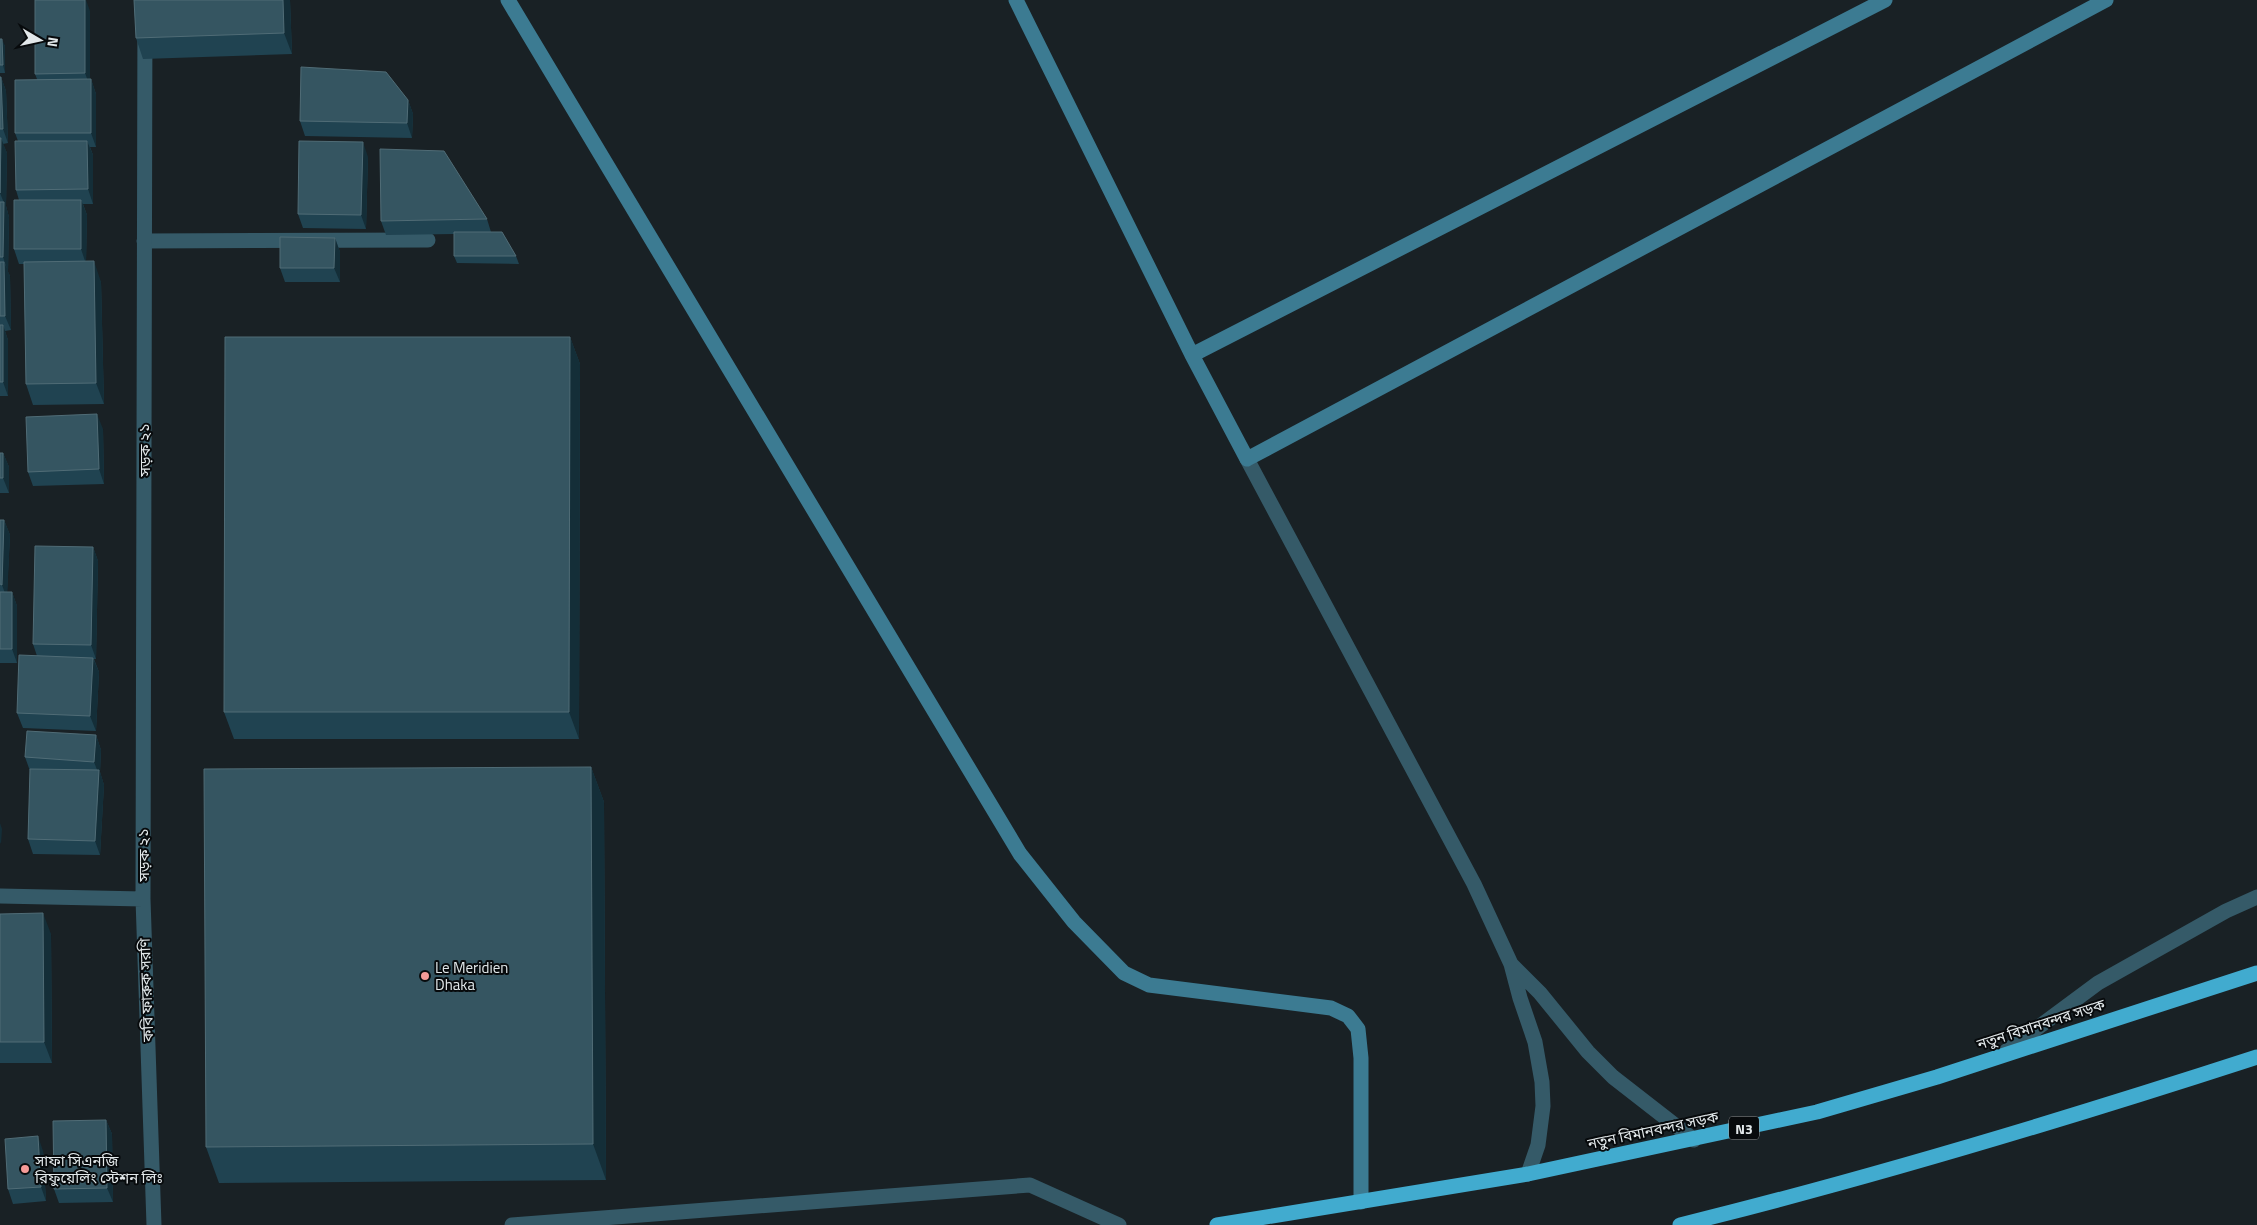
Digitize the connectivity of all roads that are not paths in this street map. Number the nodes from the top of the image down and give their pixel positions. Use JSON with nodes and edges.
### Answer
{"nodes":[{"id":1,"x":145,"y":0,"type":"edge"},
{"id":2,"x":508,"y":0,"type":"edge"},
{"id":3,"x":1016,"y":0,"type":"edge"},
{"id":4,"x":1885,"y":0,"type":"edge"},
{"id":5,"x":2106,"y":0,"type":"edge"},
{"id":6,"x":428,"y":240,"type":"edge"},
{"id":7,"x":144,"y":241,"type":"junction"},
{"id":8,"x":1192,"y":355,"type":"junction"},
{"id":9,"x":1247,"y":459,"type":"junction"},
{"id":10,"x":0,"y":896,"type":"edge"},
{"id":11,"x":2257,"y":898,"type":"edge"},
{"id":12,"x":143,"y":899,"type":"junction"},
{"id":13,"x":1511,"y":964,"type":"junction"},
{"id":14,"x":2257,"y":973,"type":"edge"},
{"id":15,"x":2001,"y":1055,"type":"junction"},
{"id":16,"x":2257,"y":1057,"type":"edge"},
{"id":17,"x":1694,"y":1140,"type":"junction"},
{"id":18,"x":1528,"y":1174,"type":"junction"},
{"id":19,"x":1361,"y":1202,"type":"junction"},
{"id":20,"x":154,"y":1225,"type":"edge"},
{"id":21,"x":512,"y":1225,"type":"edge"},
{"id":22,"x":1119,"y":1225,"type":"edge"},
{"id":23,"x":1217,"y":1225,"type":"edge"},
{"id":24,"x":1680,"y":1225,"type":"edge"}],
"edges":[{"from":1,"to":7,"type":"street","name":"সড়ক ২১"},
{"from":2,"to":19,"type":"main road"},
{"from":3,"to":8,"type":"main road"},
{"from":4,"to":8,"type":"main road"},
{"from":5,"to":9,"type":"main road"},
{"from":6,"to":7,"type":"street"},
{"from":7,"to":12,"type":"street","name":"সড়ক ২১"},
{"from":8,"to":9,"type":"main road"},
{"from":9,"to":13,"type":"street"},
{"from":10,"to":12,"type":"street"},
{"from":11,"to":15,"type":"street"},
{"from":12,"to":20,"type":"street","name":"কবি ফারুক সরণি"},
{"from":13,"to":17,"type":"street"},
{"from":13,"to":18,"type":"street"},
{"from":14,"to":15,"type":"highway","name":"নতুন বিমানবন্দর সড়ক","number":"N3"},
{"from":15,"to":17,"type":"highway","name":"নতুন বিমানবন্দর সড়ক","number":"N3"},
{"from":16,"to":24,"type":"highway"},
{"from":17,"to":18,"type":"highway","name":"নতুন বিমানবন্দর সড়ক","number":"N3"},
{"from":18,"to":19,"type":"highway","name":"নতুন বিমানবন্দর সড়ক","number":"N3"},
{"from":19,"to":23,"type":"highway","name":"নতুন বিমানবন্দর সড়ক","number":"N3"},
{"from":21,"to":22,"type":"street"}]}
